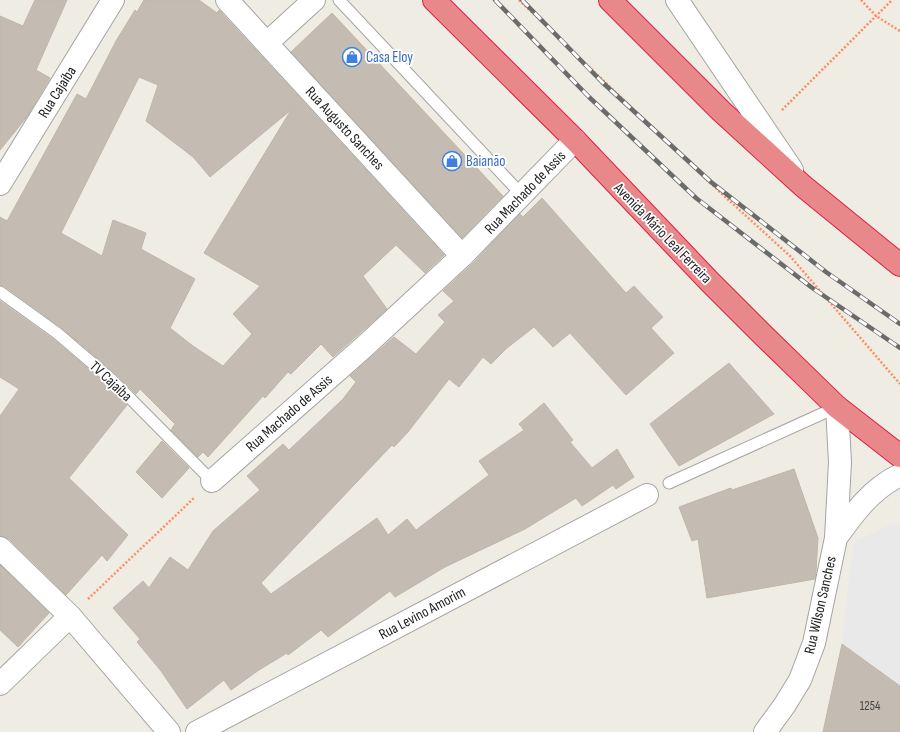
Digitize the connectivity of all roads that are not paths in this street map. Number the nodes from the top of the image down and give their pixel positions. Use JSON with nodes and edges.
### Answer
{"nodes":[{"id":1,"x":113,"y":0,"type":"edge"},
{"id":2,"x":227,"y":0,"type":"edge"},
{"id":3,"x":314,"y":0,"type":"edge"},
{"id":4,"x":339,"y":0,"type":"edge"},
{"id":5,"x":434,"y":0,"type":"edge"},
{"id":6,"x":610,"y":0,"type":"edge"},
{"id":7,"x":677,"y":0,"type":"edge"},
{"id":8,"x":267,"y":43,"type":"junction"},
{"id":9,"x":575,"y":140,"type":"junction"},
{"id":10,"x":0,"y":184,"type":"edge"},
{"id":11,"x":803,"y":186,"type":"junction"},
{"id":12,"x":522,"y":195,"type":"junction"},
{"id":13,"x":462,"y":256,"type":"junction"},
{"id":14,"x":900,"y":265,"type":"edge"},
{"id":15,"x":0,"y":292,"type":"edge"},
{"id":16,"x":837,"y":407,"type":"junction"},
{"id":17,"x":900,"y":456,"type":"edge"},
{"id":18,"x":900,"y":475,"type":"edge"},
{"id":19,"x":212,"y":481,"type":"joint"},
{"id":20,"x":670,"y":483,"type":"dead end"},
{"id":21,"x":647,"y":494,"type":"dead end"},
{"id":22,"x":836,"y":538,"type":"junction"},
{"id":23,"x":0,"y":548,"type":"edge"},
{"id":24,"x":70,"y":616,"type":"junction"},
{"id":25,"x":0,"y":684,"type":"edge"},
{"id":26,"x":169,"y":732,"type":"edge"},
{"id":27,"x":196,"y":732,"type":"edge"},
{"id":28,"x":765,"y":732,"type":"edge"}],
"edges":[{"from":1,"to":10,"type":"street","name":"Rua Cajaíba"},
{"from":2,"to":8,"type":"street","name":"Rua Augusto Sanches"},
{"from":3,"to":8,"type":"street"},
{"from":4,"to":12,"type":"lane"},
{"from":5,"to":9,"type":"highway","name":"Avenida Mário Leal Ferreira"},
{"from":6,"to":11,"type":"highway"},
{"from":7,"to":11,"type":"street"},
{"from":8,"to":13,"type":"street","name":"Rua Augusto Sanches"},
{"from":9,"to":12,"type":"street","name":"Rua Machado de Assis"},
{"from":9,"to":16,"type":"highway","name":"Avenida Mário Leal Ferreira"},
{"from":11,"to":14,"type":"highway"},
{"from":12,"to":13,"type":"street","name":"Rua Machado de Assis"},
{"from":13,"to":19,"type":"street","name":"Rua Machado de Assis"},
{"from":15,"to":19,"type":"lane","name":"TV Cajaíba"},
{"from":16,"to":17,"type":"highway","name":"Avenida Mário Leal Ferreira"},
{"from":16,"to":20,"type":"lane"},
{"from":16,"to":22,"type":"street","name":"Rua Wilson Sanches"},
{"from":18,"to":22,"type":"street","name":"Rua Wilson Sanches"},
{"from":21,"to":27,"type":"street","name":"Rua Levino Amorim"},
{"from":22,"to":28,"type":"street","name":"Rua Wilson Sanches"},
{"from":23,"to":24,"type":"street"},
{"from":24,"to":25,"type":"street"},
{"from":24,"to":26,"type":"street"}]}
